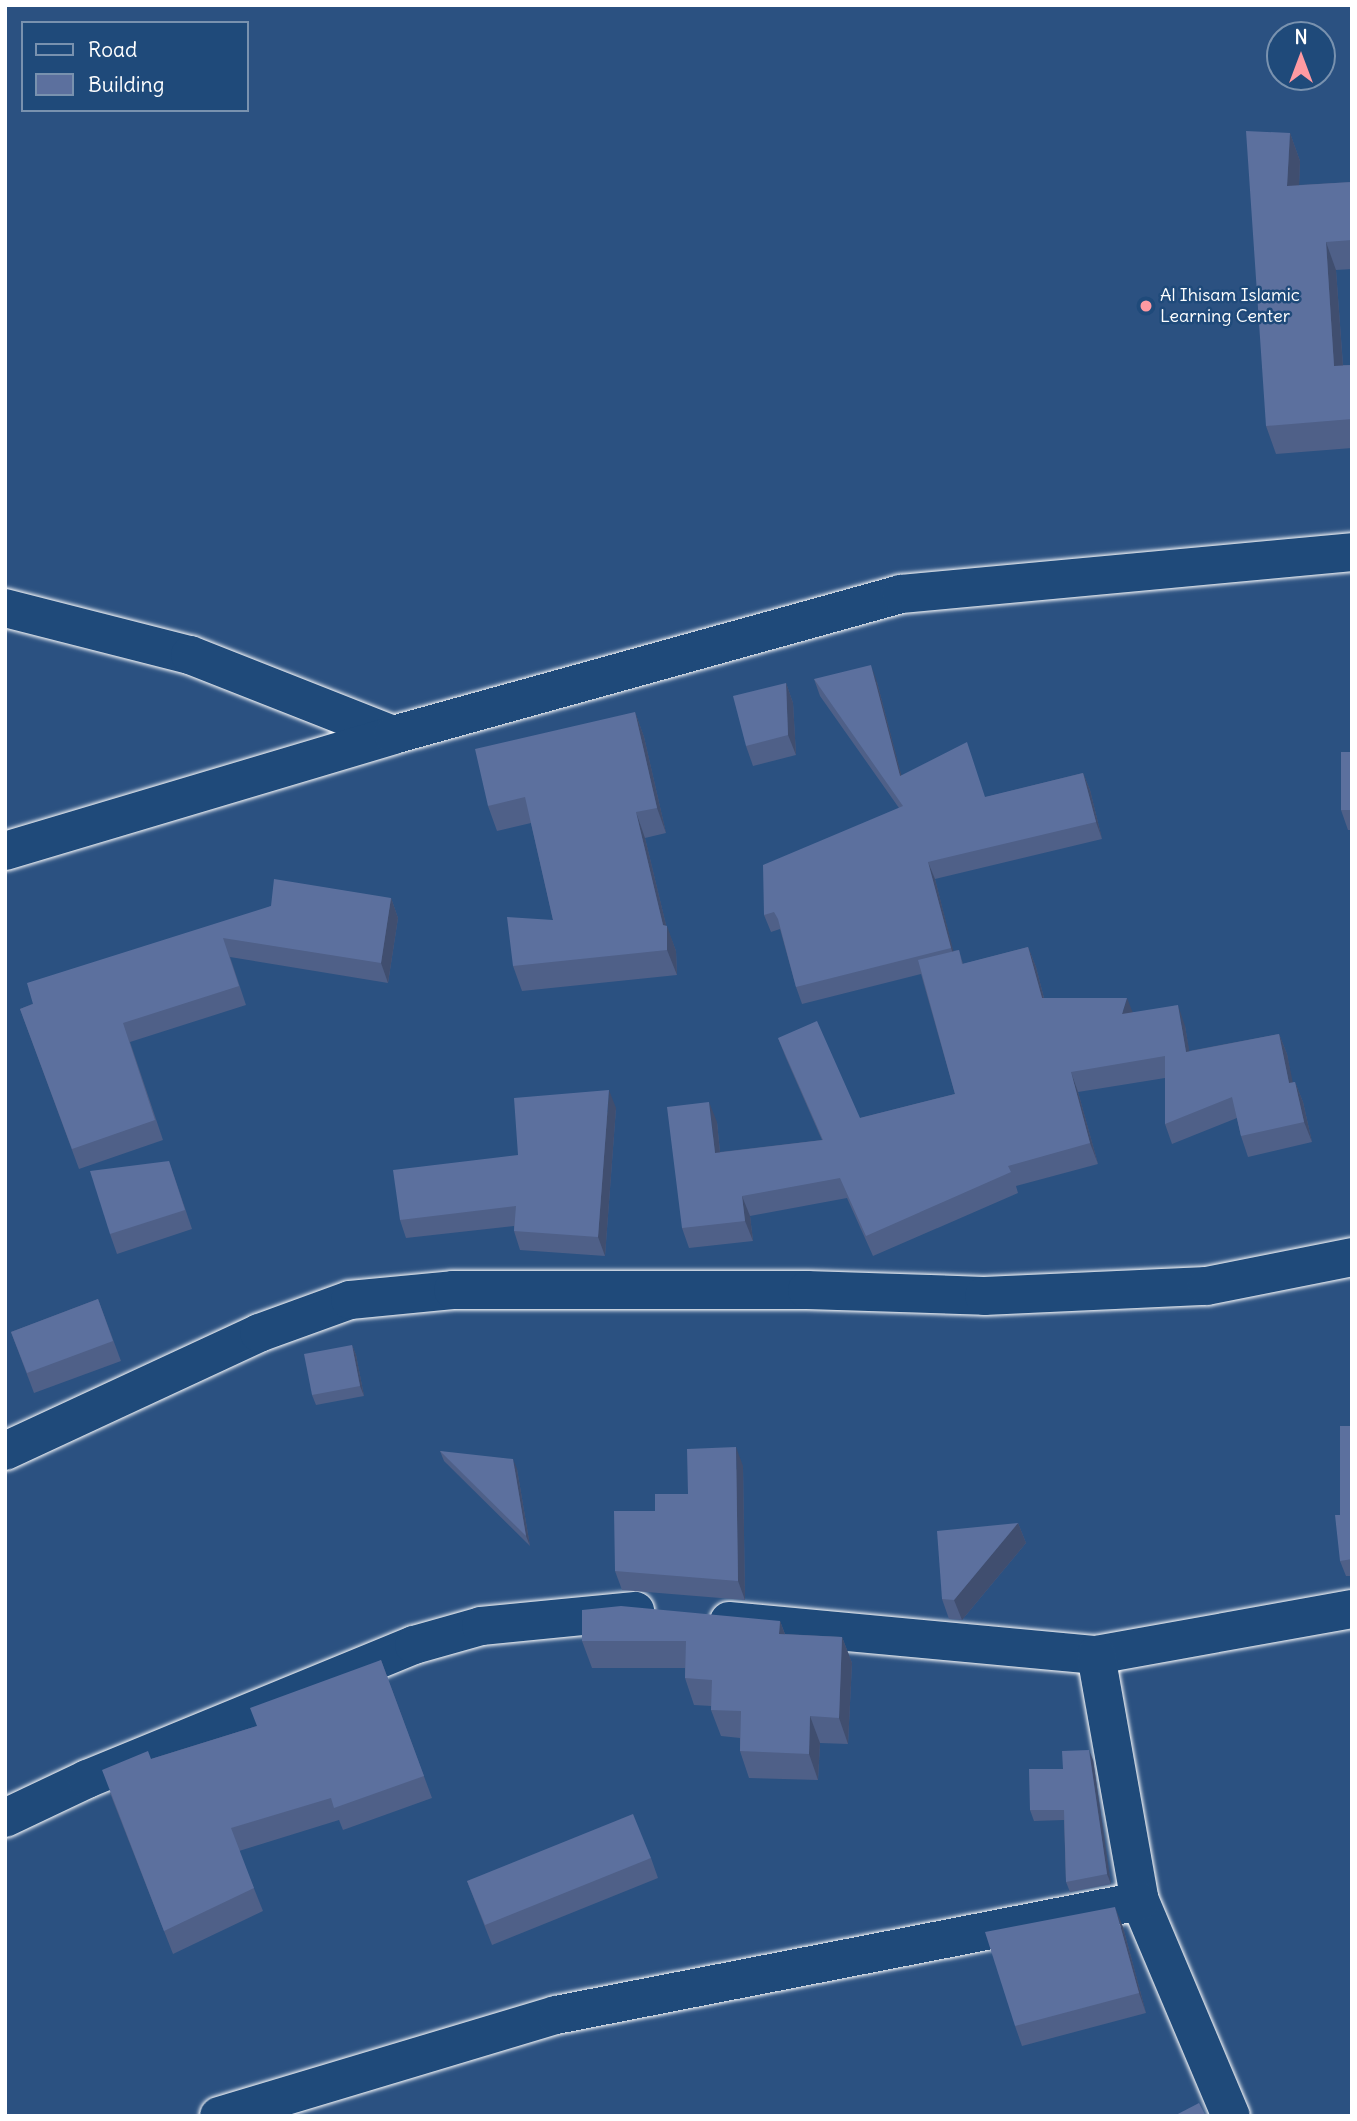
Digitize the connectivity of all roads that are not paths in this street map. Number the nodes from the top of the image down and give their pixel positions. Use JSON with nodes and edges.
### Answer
{"nodes":[{"id":1,"x":1352,"y":552,"type":"edge"},
{"id":2,"x":5,"y":608,"type":"edge"},
{"id":3,"x":393,"y":735,"type":"junction"},
{"id":4,"x":5,"y":851,"type":"edge"},
{"id":5,"x":1352,"y":1257,"type":"edge"},
{"id":6,"x":5,"y":1451,"type":"edge"},
{"id":7,"x":1352,"y":1609,"type":"edge"},
{"id":8,"x":1096,"y":1655,"type":"junction"},
{"id":9,"x":5,"y":1818,"type":"edge"},
{"id":10,"x":1140,"y":1901,"type":"junction"},
{"id":11,"x":219,"y":2116,"type":"edge"},
{"id":12,"x":1231,"y":2116,"type":"edge"}],
"edges":[{"from":1,"to":3,"type":"street"},
{"from":2,"to":3,"type":"street"},
{"from":3,"to":4,"type":"street"},
{"from":5,"to":6,"type":"street"},
{"from":7,"to":8,"type":"street"},
{"from":8,"to":9,"type":"street"},
{"from":8,"to":10,"type":"street"},
{"from":10,"to":11,"type":"street"},
{"from":10,"to":12,"type":"street"}]}
